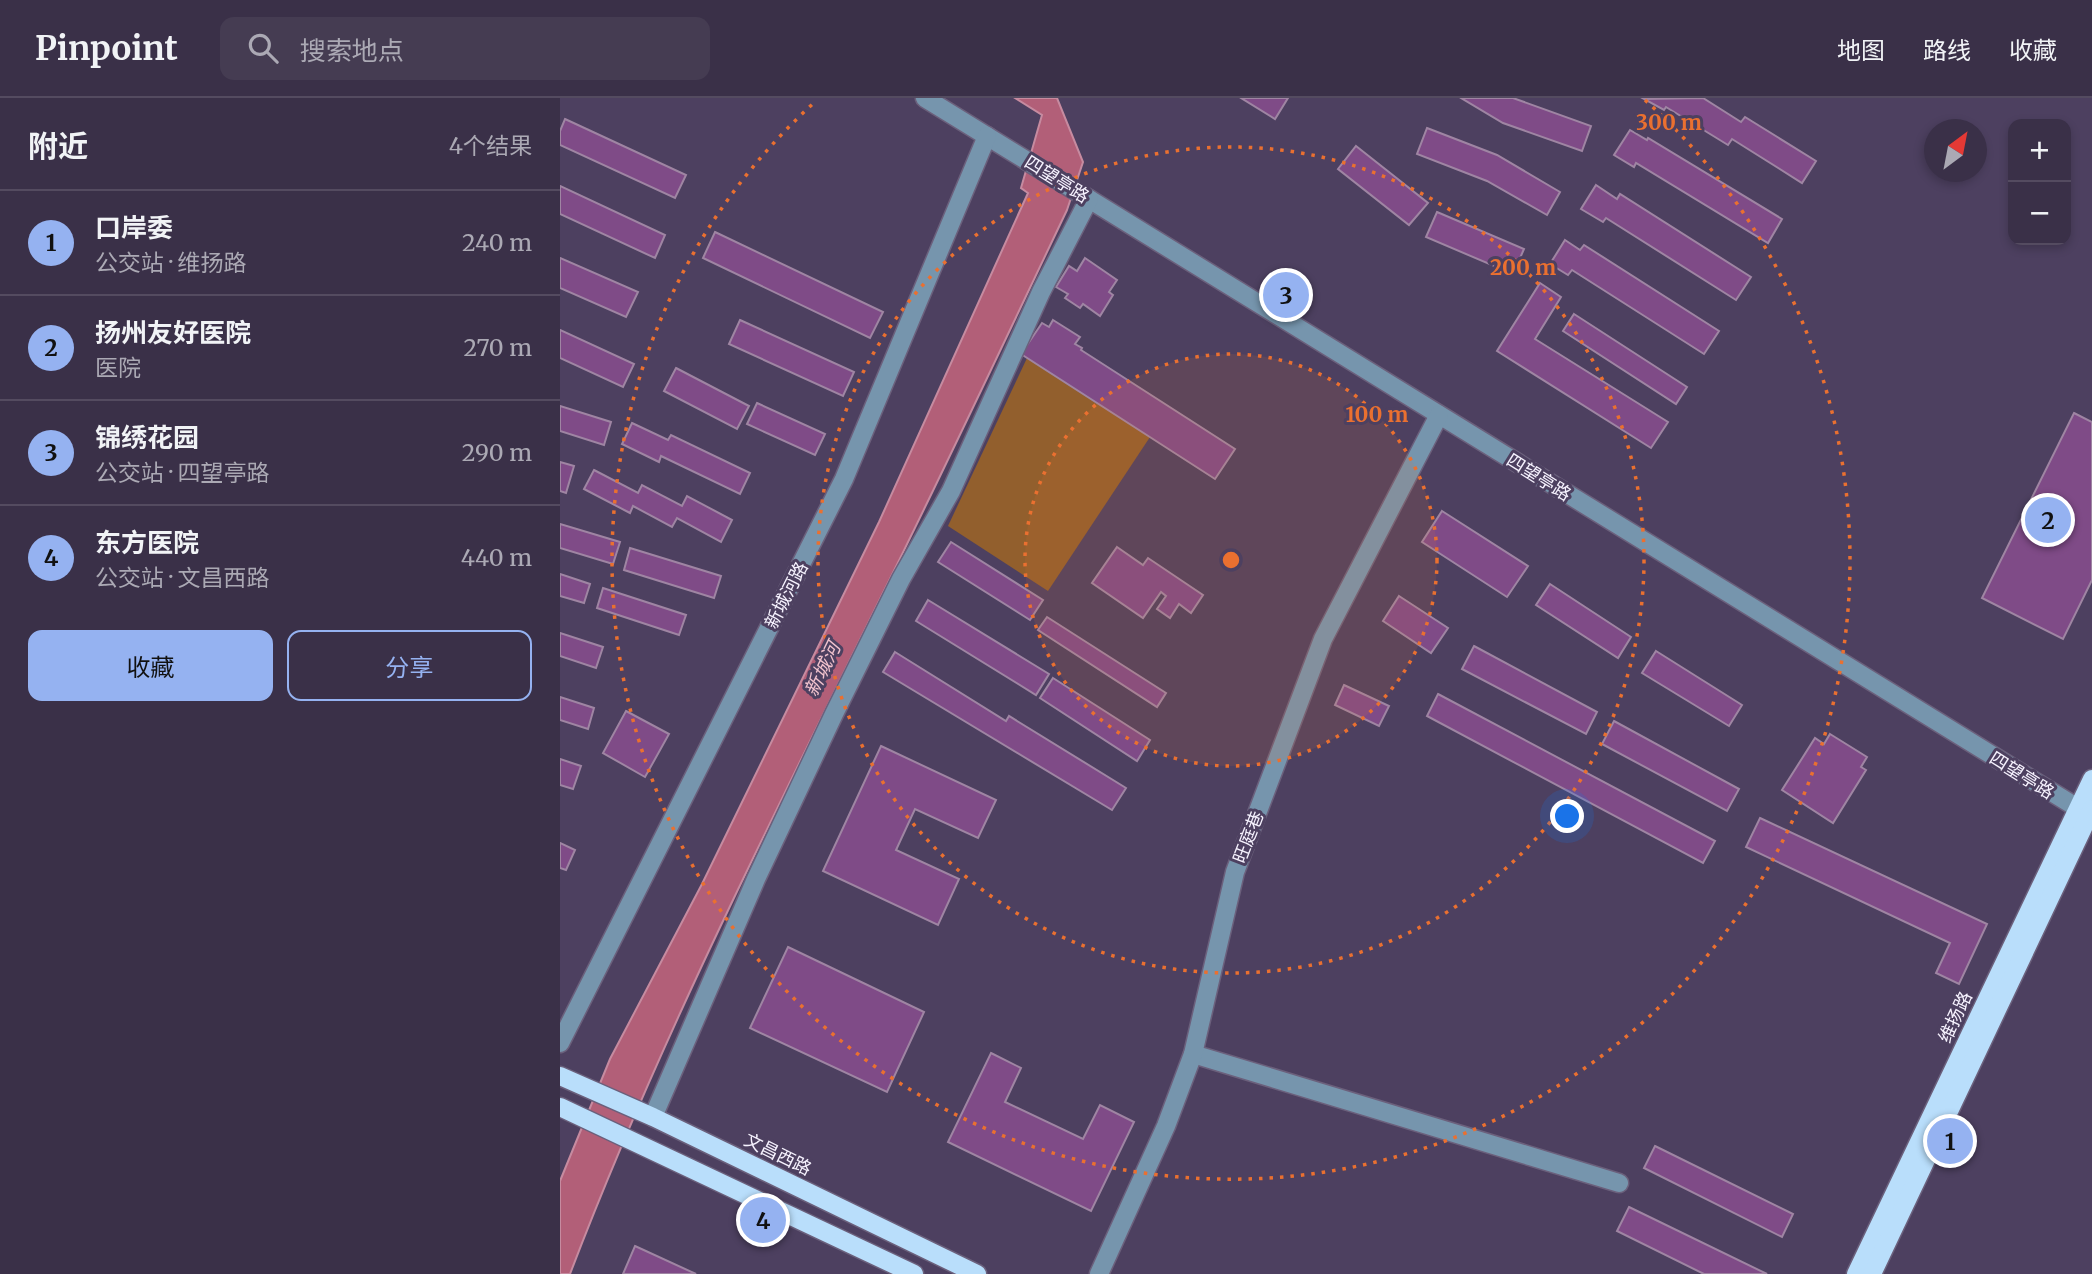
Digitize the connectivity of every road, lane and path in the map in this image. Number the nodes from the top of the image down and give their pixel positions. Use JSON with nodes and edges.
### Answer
{"nodes":[{"id":1,"x":925,"y":98,"type":"edge"},
{"id":2,"x":987,"y":136,"type":"junction"},
{"id":3,"x":1082,"y":195,"type":"junction"},
{"id":4,"x":1439,"y":415,"type":"junction"},
{"id":5,"x":2092,"y":779,"type":"edge"},
{"id":6,"x":2088,"y":812,"type":"edge"},
{"id":7,"x":560,"y":1043,"type":"edge"},
{"id":8,"x":1193,"y":1054,"type":"junction"},
{"id":9,"x":560,"y":1076,"type":"edge"},
{"id":10,"x":567,"y":1110,"type":"edge"},
{"id":11,"x":649,"y":1115,"type":"junction"},
{"id":12,"x":1619,"y":1183,"type":"dead end"},
{"id":13,"x":914,"y":1274,"type":"edge"},
{"id":14,"x":977,"y":1274,"type":"edge"},
{"id":15,"x":1099,"y":1274,"type":"edge"},
{"id":16,"x":1856,"y":1274,"type":"edge"},
{"id":17,"x":1872,"y":1274,"type":"edge"}],
"edges":[{"from":1,"to":2,"type":"street","name":"四望亭路"},
{"from":2,"to":3,"type":"street","name":"四望亭路"},
{"from":2,"to":7,"type":"street","name":"新城河路"},
{"from":3,"to":4,"type":"street","name":"四望亭路"},
{"from":3,"to":11,"type":"street"},
{"from":4,"to":6,"type":"street","name":"四望亭路"},
{"from":4,"to":8,"type":"street","name":"旺庭巷"},
{"from":5,"to":6,"type":"main road","name":"维扬路"},
{"from":6,"to":16,"type":"main road","name":"维扬路"},
{"from":6,"to":17,"type":"main road","name":"维扬路"},
{"from":8,"to":12,"type":"street"},
{"from":8,"to":15,"type":"street","name":"旺庭巷"},
{"from":9,"to":11,"type":"main road","name":"文昌西路"},
{"from":10,"to":13,"type":"main road"},
{"from":11,"to":14,"type":"main road","name":"文昌西路"}]}
